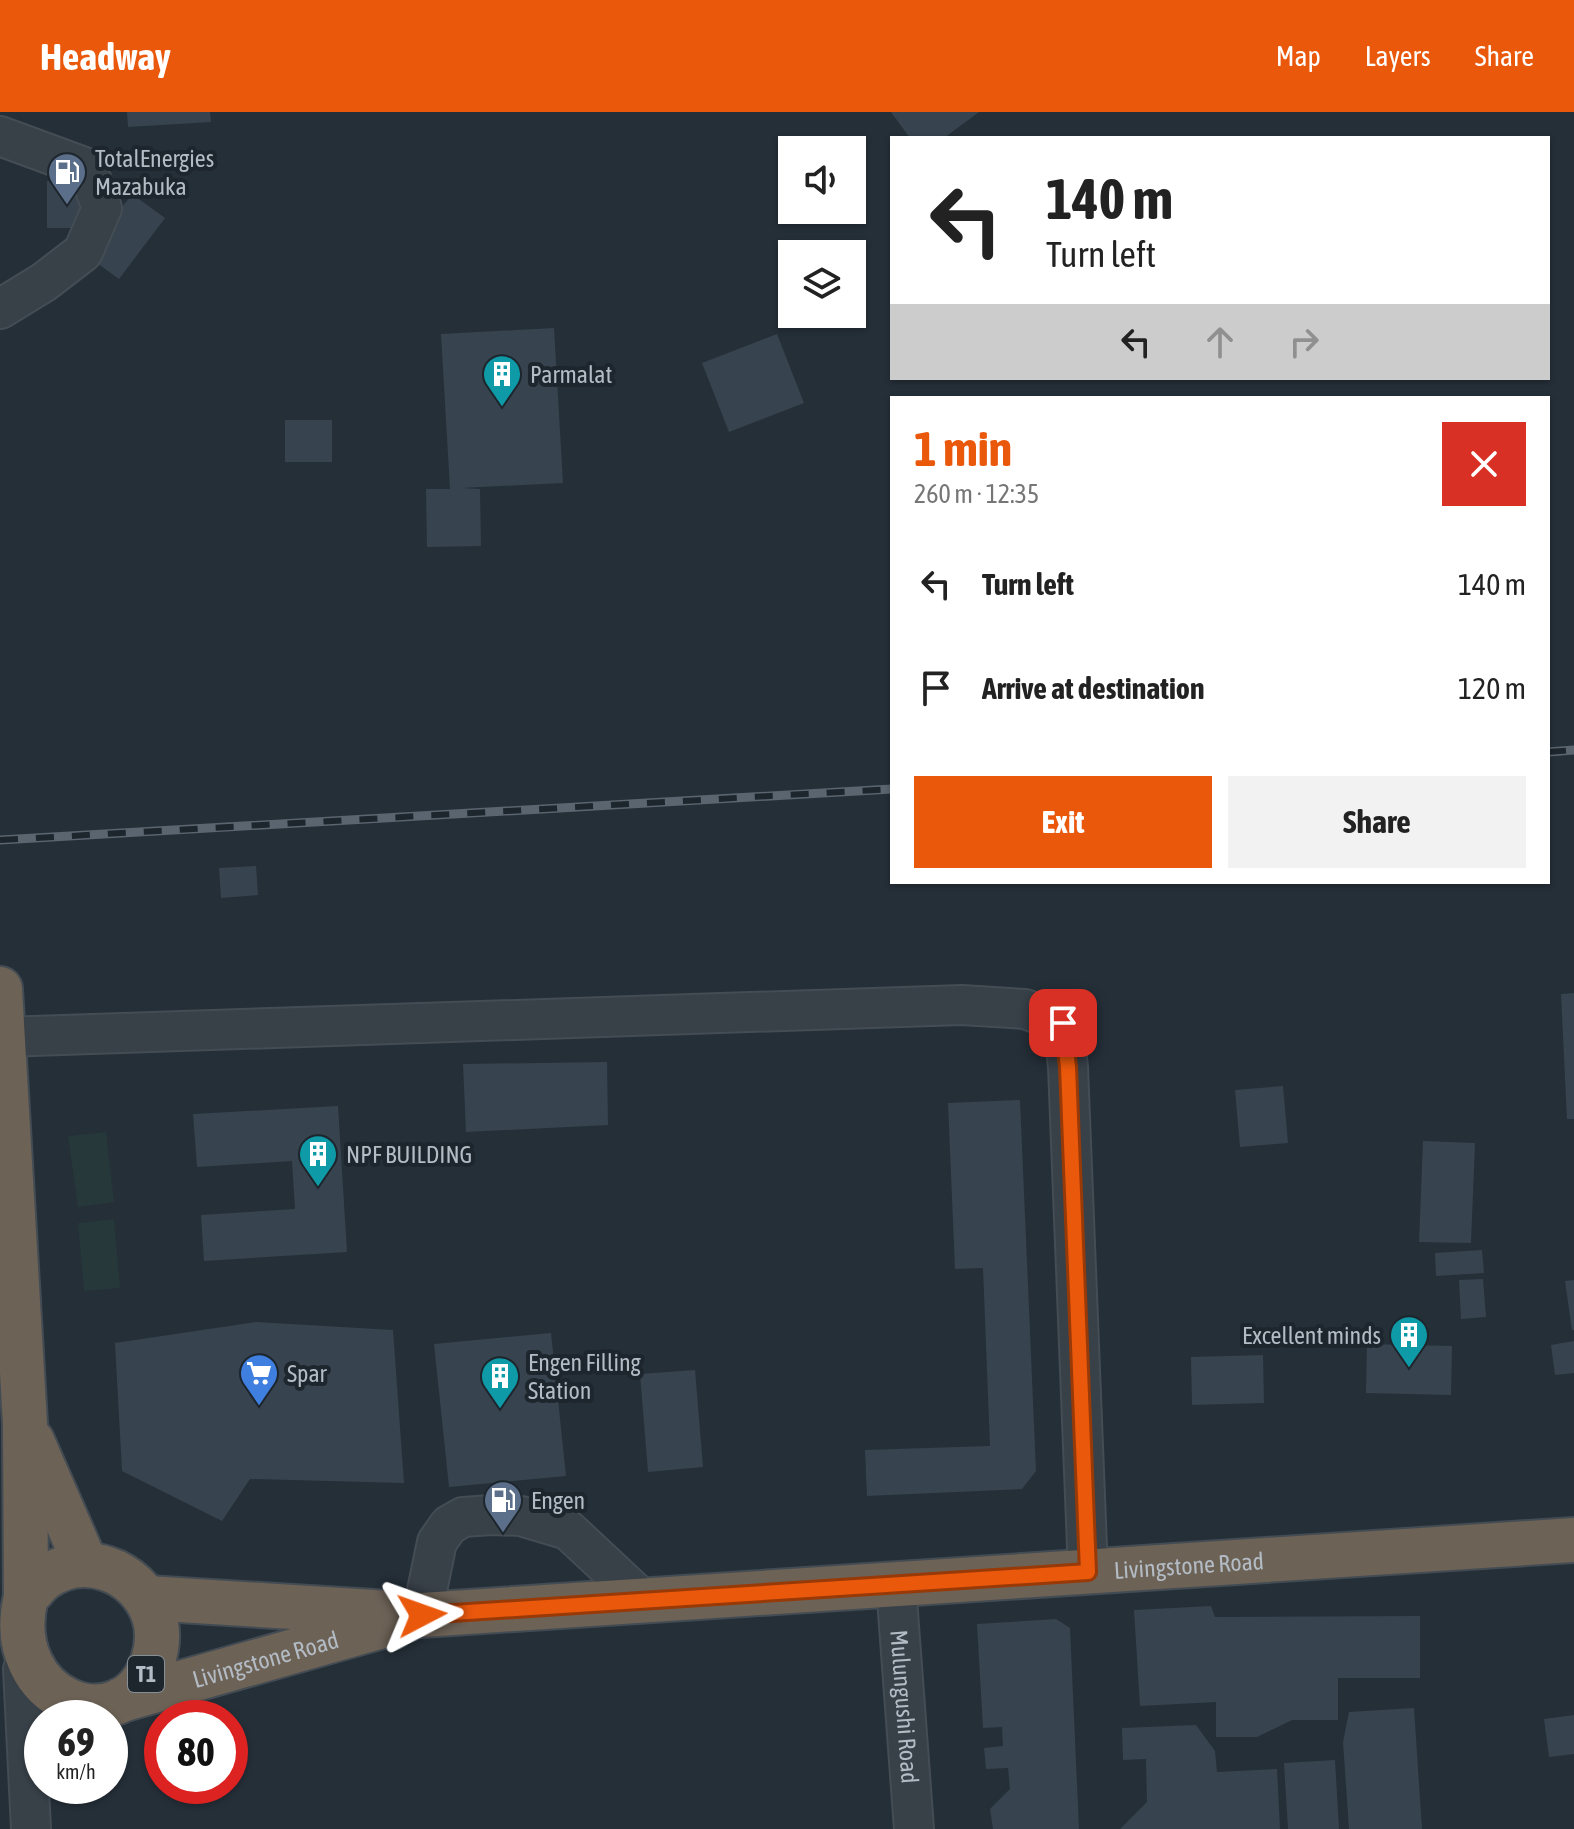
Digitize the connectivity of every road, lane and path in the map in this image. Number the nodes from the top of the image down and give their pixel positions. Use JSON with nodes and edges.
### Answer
{"nodes":[{"id":1,"x":0,"y":136,"type":"edge"},
{"id":2,"x":0,"y":309,"type":"edge"},
{"id":3,"x":0,"y":989,"type":"edge"},
{"id":4,"x":3,"y":1037,"type":"junction"},
{"id":5,"x":25,"y":1424,"type":"junction"},
{"id":6,"x":1574,"y":1540,"type":"edge"},
{"id":7,"x":86,"y":1565,"type":"junction"},
{"id":8,"x":1088,"y":1572,"type":"junction"},
{"id":9,"x":17,"y":1574,"type":"edge"},
{"id":10,"x":896,"y":1585,"type":"junction"},
{"id":11,"x":147,"y":1598,"type":"junction"},
{"id":12,"x":644,"y":1601,"type":"junction"},
{"id":13,"x":422,"y":1615,"type":"junction"},
{"id":14,"x":23,"y":1669,"type":"junction"},
{"id":15,"x":26,"y":1700,"type":"edge"},
{"id":16,"x":58,"y":1700,"type":"edge"},
{"id":17,"x":114,"y":1700,"type":"edge"},
{"id":18,"x":128,"y":1700,"type":"edge"},
{"id":19,"x":914,"y":1829,"type":"edge"}],
"edges":[{"from":1,"to":2,"type":"street"},
{"from":3,"to":4,"type":"highway"},
{"from":4,"to":5,"type":"highway"},
{"from":4,"to":8,"type":"street"},
{"from":5,"to":7,"type":"highway"},
{"from":5,"to":9,"type":"highway"},
{"from":6,"to":8,"type":"highway","name":"Livingstone Road","number":"T1"},
{"from":7,"to":9,"type":"highway"},
{"from":7,"to":11,"type":"highway"},
{"from":8,"to":10,"type":"highway","name":"Livingstone Road","number":"T1"},
{"from":9,"to":14,"type":"highway"},
{"from":10,"to":12,"type":"highway","name":"Livingstone Road","number":"T1"},
{"from":10,"to":19,"type":"street","name":"Mulungushi Road"},
{"from":11,"to":13,"type":"highway","name":"Livingstone Road","number":"T1"},
{"from":11,"to":17,"type":"highway","number":"T1"},
{"from":12,"to":13,"type":"highway","name":"Livingstone Road","number":"T1"},
{"from":12,"to":13,"type":"street"},
{"from":13,"to":18,"type":"highway","name":"Livingstone Road","number":"T1"},
{"from":14,"to":15,"type":"street"},
{"from":14,"to":16,"type":"highway","name":"Livingstone Road","number":"T1"}]}
